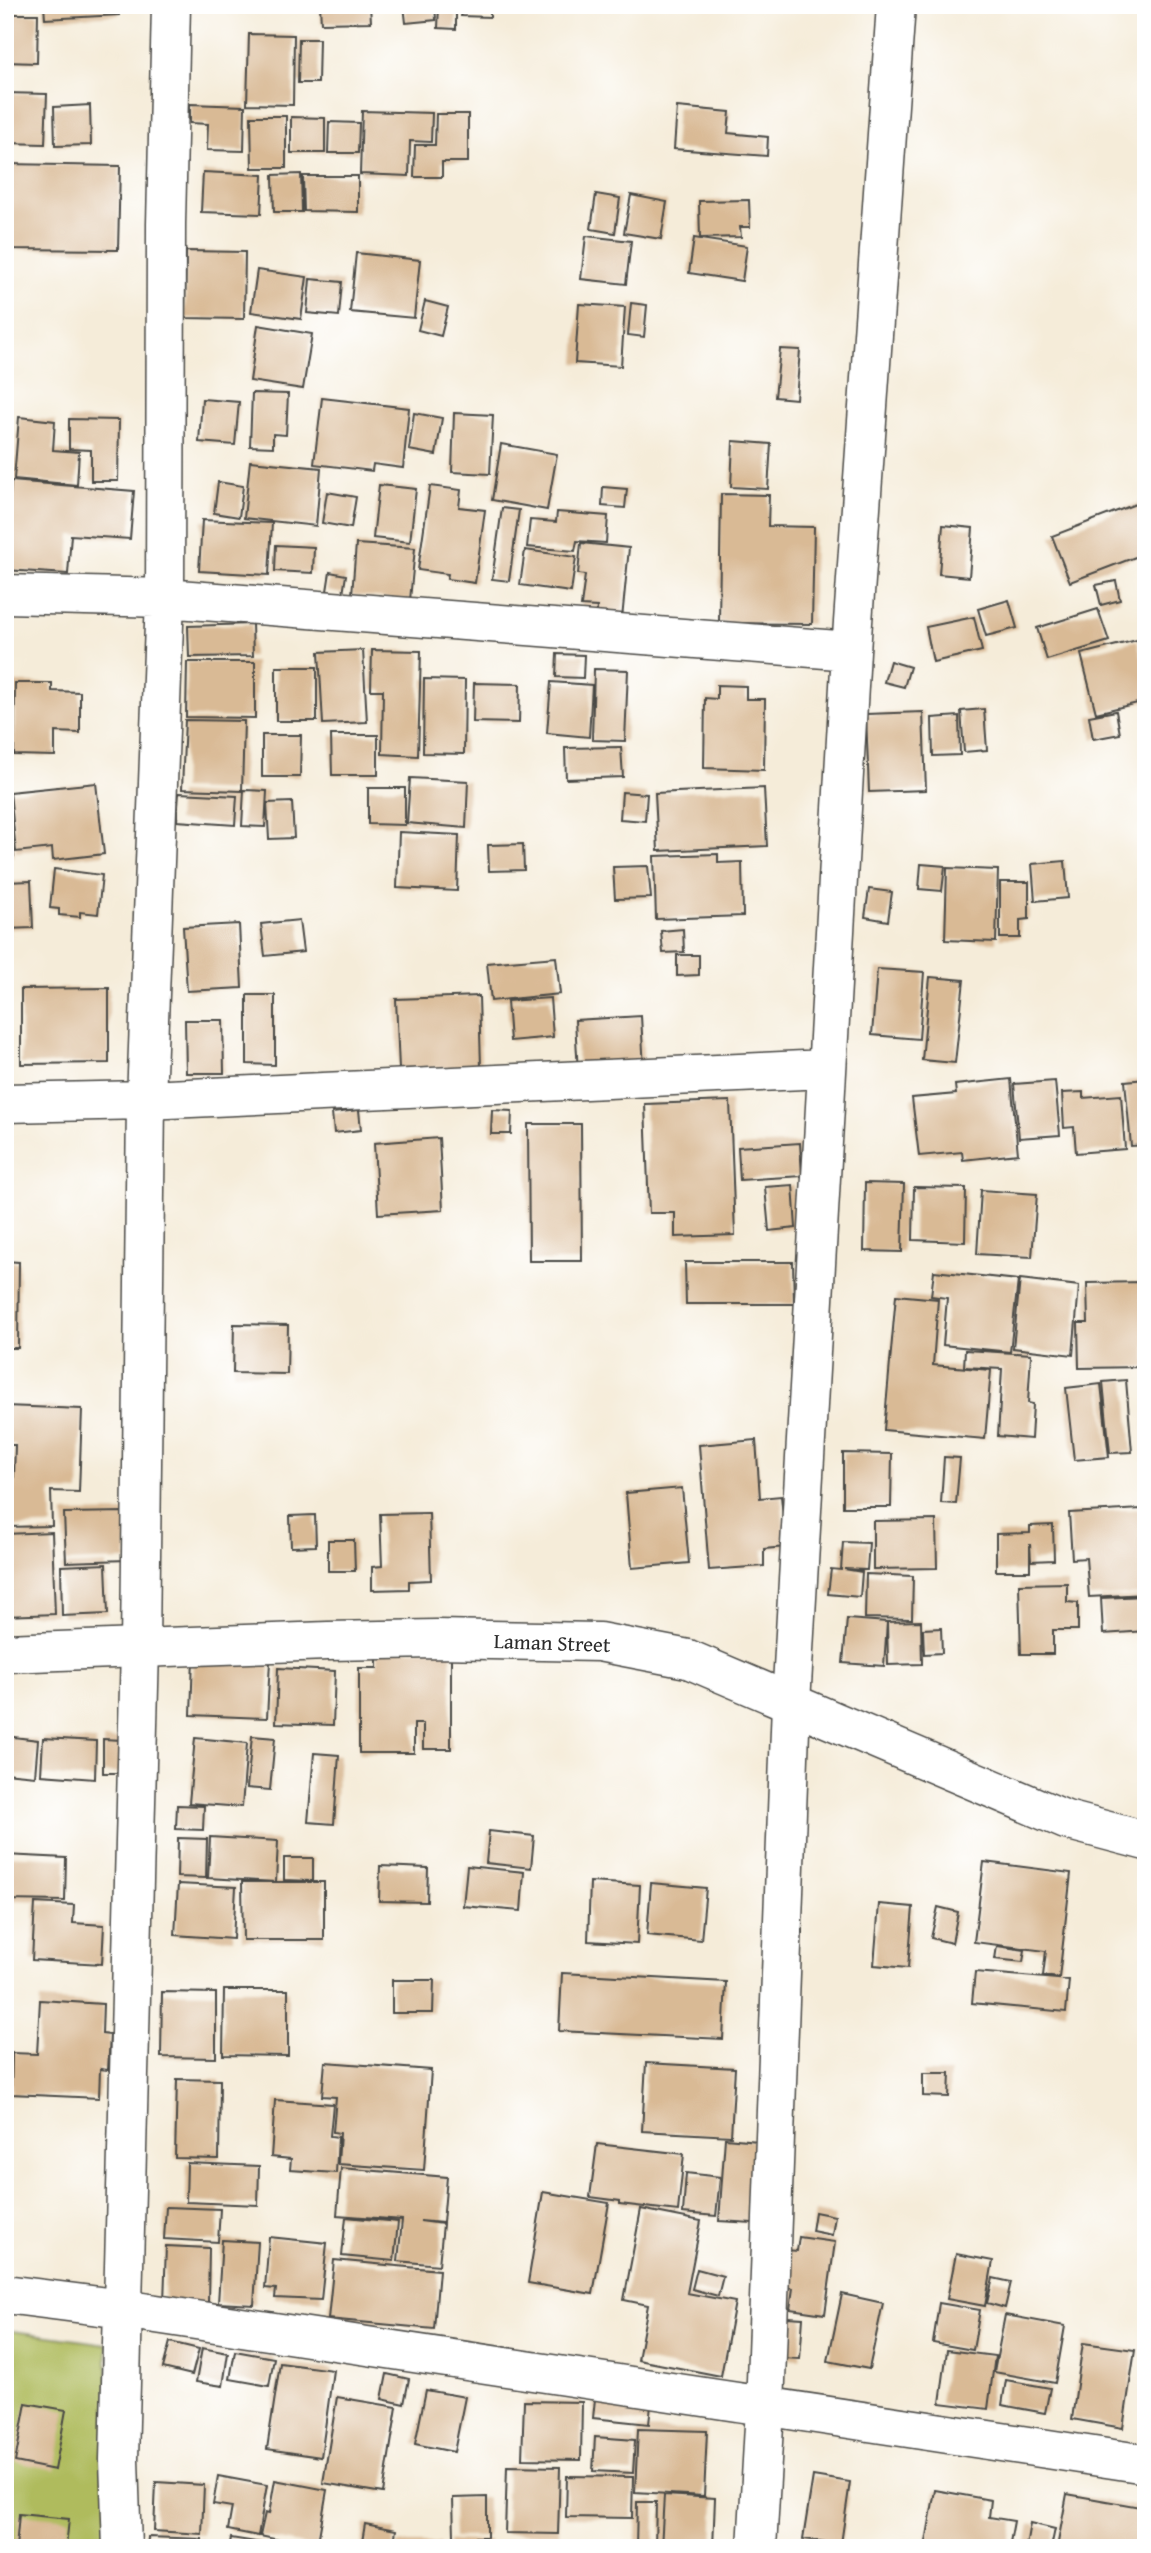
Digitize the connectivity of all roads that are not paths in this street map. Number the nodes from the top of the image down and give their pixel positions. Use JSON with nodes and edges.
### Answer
{"nodes":[{"id":1,"x":171,"y":5,"type":"edge"},
{"id":2,"x":896,"y":5,"type":"edge"},
{"id":3,"x":5,"y":594,"type":"edge"},
{"id":4,"x":165,"y":598,"type":"junction"},
{"id":5,"x":852,"y":652,"type":"junction"},
{"id":6,"x":826,"y":1069,"type":"junction"},
{"id":7,"x":146,"y":1100,"type":"junction"},
{"id":8,"x":5,"y":1103,"type":"edge"},
{"id":9,"x":140,"y":1648,"type":"junction"},
{"id":10,"x":5,"y":1653,"type":"edge"},
{"id":11,"x":791,"y":1703,"type":"junction"},
{"id":12,"x":1146,"y":1840,"type":"edge"},
{"id":13,"x":5,"y":2294,"type":"edge"},
{"id":14,"x":123,"y":2309,"type":"junction"},
{"id":15,"x":765,"y":2408,"type":"junction"},
{"id":16,"x":1146,"y":2464,"type":"edge"},
{"id":17,"x":122,"y":2548,"type":"edge"},
{"id":18,"x":757,"y":2548,"type":"edge"}],
"edges":[{"from":1,"to":4,"type":"street"},
{"from":2,"to":5,"type":"street"},
{"from":3,"to":4,"type":"street"},
{"from":4,"to":5,"type":"street"},
{"from":4,"to":7,"type":"street"},
{"from":5,"to":6,"type":"street"},
{"from":6,"to":7,"type":"street"},
{"from":6,"to":11,"type":"street"},
{"from":7,"to":8,"type":"street"},
{"from":7,"to":9,"type":"street"},
{"from":9,"to":10,"type":"street","name":"Laman Street"},
{"from":9,"to":11,"type":"street","name":"Laman Street"},
{"from":9,"to":14,"type":"street"},
{"from":11,"to":12,"type":"street","name":"Laman Street"},
{"from":11,"to":15,"type":"street"},
{"from":13,"to":14,"type":"street"},
{"from":14,"to":15,"type":"street"},
{"from":14,"to":17,"type":"street"},
{"from":15,"to":16,"type":"street"},
{"from":15,"to":18,"type":"street"}]}
